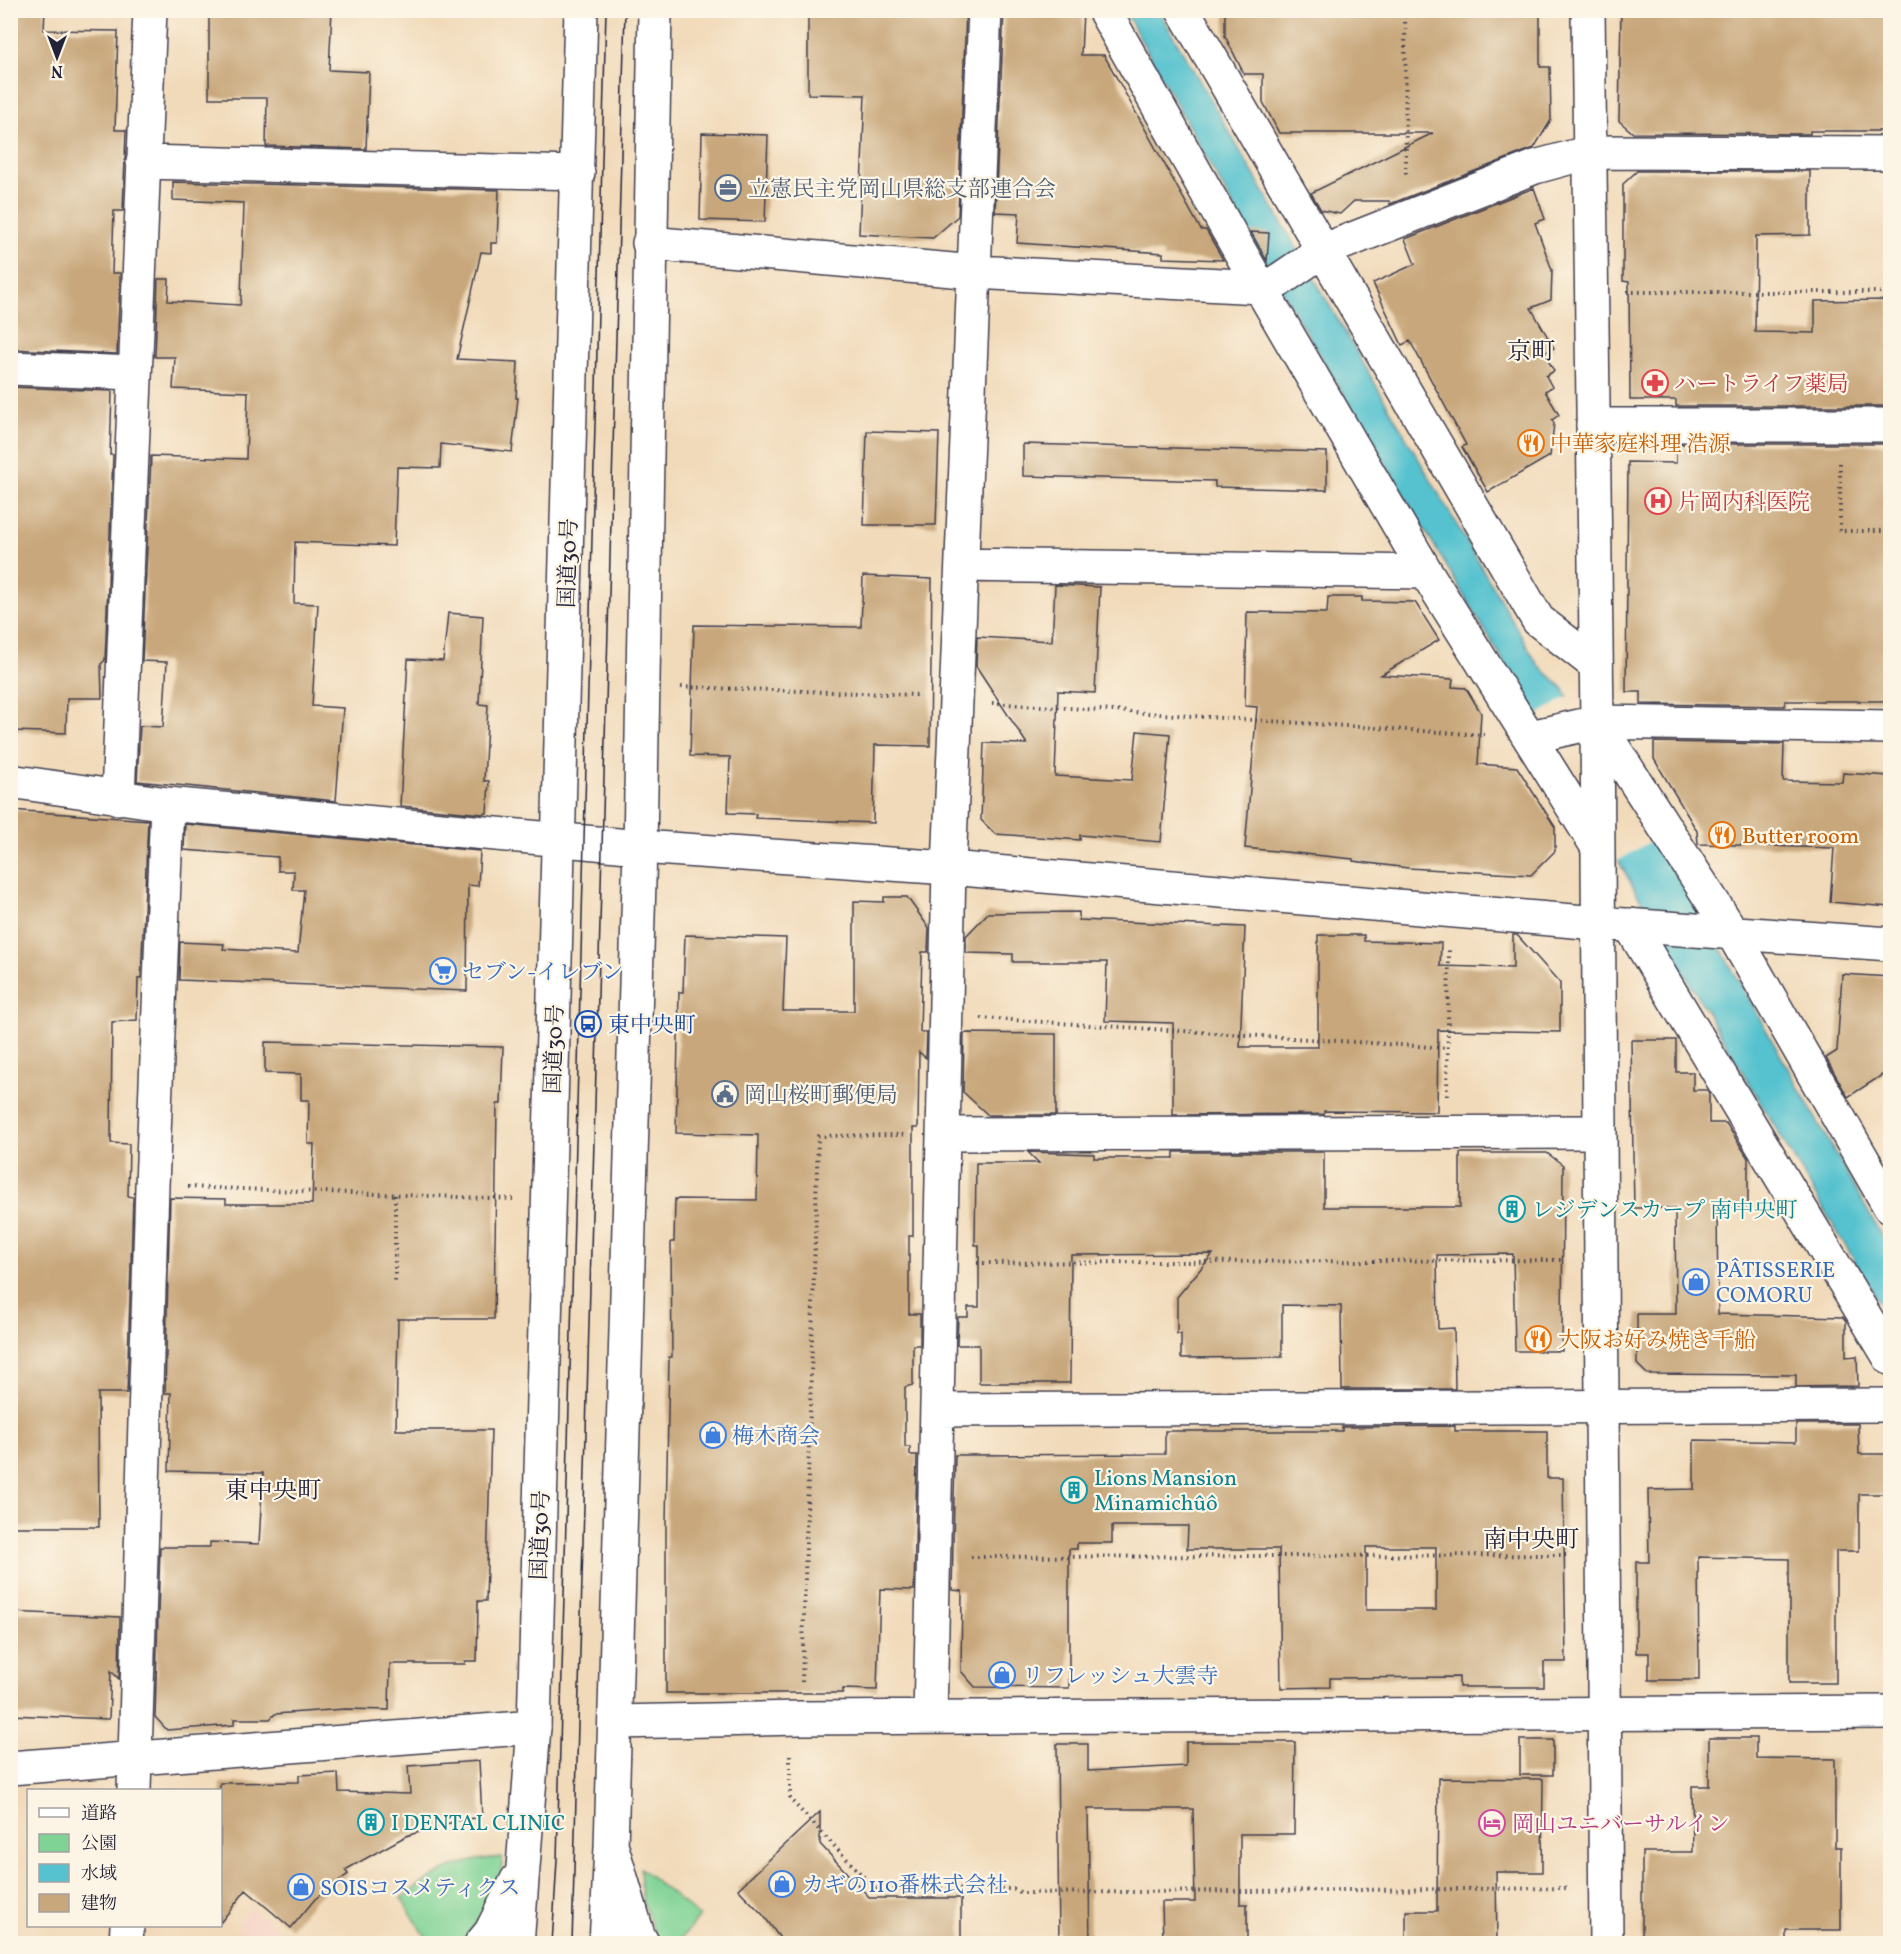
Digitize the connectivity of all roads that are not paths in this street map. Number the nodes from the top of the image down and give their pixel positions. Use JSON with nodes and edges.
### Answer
{"nodes":[{"id":1,"x":150,"y":10,"type":"edge"},
{"id":2,"x":581,"y":10,"type":"edge"},
{"id":3,"x":655,"y":10,"type":"edge"},
{"id":4,"x":985,"y":10,"type":"edge"},
{"id":5,"x":1104,"y":10,"type":"edge"},
{"id":6,"x":1184,"y":10,"type":"edge"},
{"id":7,"x":1588,"y":10,"type":"edge"},
{"id":8,"x":1590,"y":152,"type":"junction"},
{"id":9,"x":1890,"y":153,"type":"edge"},
{"id":10,"x":143,"y":162,"type":"junction"},
{"id":11,"x":578,"y":173,"type":"junction"},
{"id":12,"x":649,"y":243,"type":"junction"},
{"id":13,"x":1316,"y":255,"type":"junction"},
{"id":14,"x":975,"y":272,"type":"junction"},
{"id":15,"x":1266,"y":286,"type":"junction"},
{"id":16,"x":10,"y":368,"type":"edge"},
{"id":17,"x":135,"y":373,"type":"junction"},
{"id":18,"x":1593,"y":425,"type":"junction"},
{"id":19,"x":1890,"y":425,"type":"edge"},
{"id":20,"x":962,"y":564,"type":"junction"},
{"id":21,"x":1426,"y":572,"type":"junction"},
{"id":22,"x":1596,"y":665,"type":"junction"},
{"id":23,"x":1890,"y":727,"type":"edge"},
{"id":24,"x":1593,"y":731,"type":"junction"},
{"id":25,"x":1541,"y":735,"type":"junction"},
{"id":26,"x":10,"y":781,"type":"edge"},
{"id":27,"x":118,"y":798,"type":"junction"},
{"id":28,"x":167,"y":804,"type":"junction"},
{"id":29,"x":559,"y":839,"type":"junction"},
{"id":30,"x":1597,"y":846,"type":"junction"},
{"id":31,"x":640,"y":847,"type":"junction"},
{"id":32,"x":949,"y":868,"type":"junction"},
{"id":33,"x":1597,"y":923,"type":"junction"},
{"id":34,"x":1642,"y":926,"type":"junction"},
{"id":35,"x":1726,"y":932,"type":"junction"},
{"id":36,"x":1890,"y":944,"type":"edge"},
{"id":37,"x":1599,"y":1132,"type":"junction"},
{"id":38,"x":943,"y":1134,"type":"junction"},
{"id":39,"x":1890,"y":1207,"type":"edge"},
{"id":40,"x":1890,"y":1358,"type":"edge"},
{"id":41,"x":1890,"y":1405,"type":"edge"},
{"id":42,"x":1602,"y":1408,"type":"junction"},
{"id":43,"x":937,"y":1410,"type":"junction"},
{"id":44,"x":1604,"y":1712,"type":"junction"},
{"id":45,"x":1890,"y":1712,"type":"edge"},
{"id":46,"x":930,"y":1717,"type":"junction"},
{"id":47,"x":615,"y":1722,"type":"junction"},
{"id":48,"x":534,"y":1727,"type":"junction"},
{"id":49,"x":135,"y":1756,"type":"junction"},
{"id":50,"x":10,"y":1768,"type":"edge"},
{"id":51,"x":134,"y":1789,"type":"edge"},
{"id":52,"x":611,"y":1847,"type":"junction"},
{"id":53,"x":524,"y":1866,"type":"junction"},
{"id":54,"x":127,"y":1927,"type":"edge"},
{"id":55,"x":126,"y":1944,"type":"edge"},
{"id":56,"x":481,"y":1944,"type":"edge"},
{"id":57,"x":517,"y":1944,"type":"edge"},
{"id":58,"x":606,"y":1944,"type":"edge"},
{"id":59,"x":643,"y":1944,"type":"edge"},
{"id":60,"x":1606,"y":1944,"type":"edge"}],
"edges":[{"from":1,"to":10,"type":"main road"},
{"from":2,"to":11,"type":"main road","name":"国道30号"},
{"from":3,"to":12,"type":"main road"},
{"from":4,"to":14,"type":"main road"},
{"from":5,"to":15,"type":"main road"},
{"from":6,"to":13,"type":"main road"},
{"from":7,"to":8,"type":"main road"},
{"from":8,"to":9,"type":"main road"},
{"from":8,"to":13,"type":"main road"},
{"from":8,"to":18,"type":"main road"},
{"from":10,"to":11,"type":"main road"},
{"from":10,"to":17,"type":"main road"},
{"from":11,"to":29,"type":"main road","name":"国道30号"},
{"from":12,"to":14,"type":"main road"},
{"from":12,"to":31,"type":"main road"},
{"from":13,"to":15,"type":"main road"},
{"from":13,"to":22,"type":"main road"},
{"from":14,"to":15,"type":"main road"},
{"from":14,"to":20,"type":"main road"},
{"from":15,"to":21,"type":"main road"},
{"from":16,"to":17,"type":"main road"},
{"from":17,"to":27,"type":"main road"},
{"from":18,"to":19,"type":"main road"},
{"from":18,"to":22,"type":"main road"},
{"from":20,"to":21,"type":"main road"},
{"from":20,"to":32,"type":"main road"},
{"from":21,"to":25,"type":"main road"},
{"from":22,"to":24,"type":"main road"},
{"from":23,"to":24,"type":"main road"},
{"from":24,"to":25,"type":"main road"},
{"from":24,"to":30,"type":"main road"},
{"from":24,"to":35,"type":"main road"},
{"from":25,"to":30,"type":"main road"},
{"from":26,"to":27,"type":"main road"},
{"from":27,"to":28,"type":"main road"},
{"from":28,"to":29,"type":"main road"},
{"from":28,"to":49,"type":"main road"},
{"from":29,"to":31,"type":"main road"},
{"from":29,"to":48,"type":"main road","name":"国道30号"},
{"from":30,"to":33,"type":"main road"},
{"from":31,"to":32,"type":"main road"},
{"from":31,"to":47,"type":"main road"},
{"from":32,"to":33,"type":"main road"},
{"from":32,"to":38,"type":"main road"},
{"from":33,"to":34,"type":"main road"},
{"from":33,"to":37,"type":"main road"},
{"from":34,"to":35,"type":"main road"},
{"from":34,"to":40,"type":"main road"},
{"from":35,"to":36,"type":"main road"},
{"from":35,"to":39,"type":"main road"},
{"from":37,"to":38,"type":"main road"},
{"from":37,"to":42,"type":"main road"},
{"from":38,"to":43,"type":"main road"},
{"from":41,"to":42,"type":"main road"},
{"from":42,"to":43,"type":"main road"},
{"from":42,"to":44,"type":"main road"},
{"from":43,"to":46,"type":"main road"},
{"from":44,"to":45,"type":"main road"},
{"from":44,"to":46,"type":"main road"},
{"from":44,"to":60,"type":"main road"},
{"from":46,"to":47,"type":"main road"},
{"from":47,"to":52,"type":"main road"},
{"from":48,"to":49,"type":"main road"},
{"from":48,"to":53,"type":"main road","name":"国道30号"},
{"from":49,"to":50,"type":"main road"},
{"from":49,"to":51,"type":"main road"},
{"from":52,"to":58,"type":"main road"},
{"from":52,"to":59,"type":"main road"},
{"from":53,"to":56,"type":"main road"},
{"from":53,"to":57,"type":"main road","name":"国道30号"},
{"from":54,"to":55,"type":"main road"}]}
